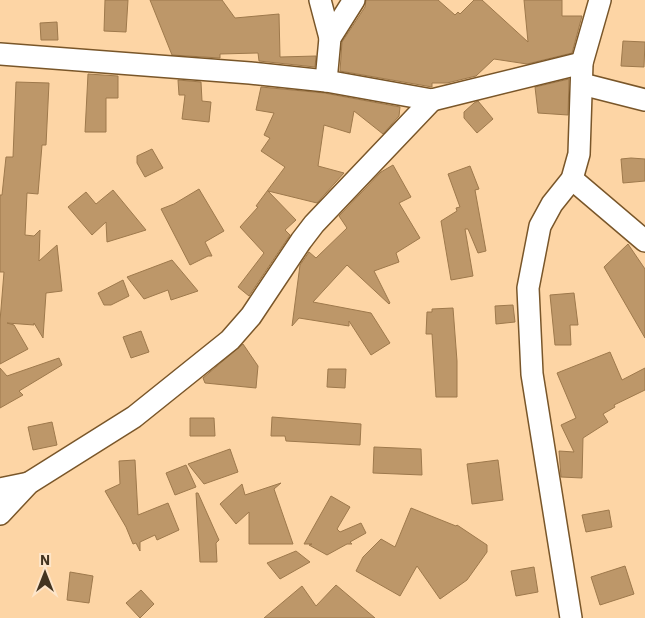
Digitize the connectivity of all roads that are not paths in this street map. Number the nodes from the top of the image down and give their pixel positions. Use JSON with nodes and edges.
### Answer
{"nodes":[{"id":1,"x":320,"y":0,"type":"edge"},
{"id":2,"x":354,"y":0,"type":"edge"},
{"id":3,"x":600,"y":0,"type":"edge"},
{"id":4,"x":330,"y":38,"type":"junction"},
{"id":5,"x":0,"y":54,"type":"edge"},
{"id":6,"x":582,"y":63,"type":"junction"},
{"id":7,"x":326,"y":81,"type":"junction"},
{"id":8,"x":582,"y":84,"type":"junction"},
{"id":9,"x":432,"y":100,"type":"junction"},
{"id":10,"x":645,"y":100,"type":"edge"},
{"id":11,"x":572,"y":179,"type":"junction"},
{"id":12,"x":645,"y":241,"type":"edge"},
{"id":13,"x":30,"y":482,"type":"junction"},
{"id":14,"x":0,"y":489,"type":"edge"},
{"id":15,"x":0,"y":514,"type":"edge"},
{"id":16,"x":571,"y":618,"type":"edge"}],
"edges":[{"from":1,"to":4,"type":"street"},
{"from":2,"to":4,"type":"street"},
{"from":3,"to":6,"type":"street"},
{"from":4,"to":7,"type":"street"},
{"from":5,"to":7,"type":"street"},
{"from":6,"to":8,"type":"street"},
{"from":6,"to":9,"type":"street"},
{"from":7,"to":9,"type":"street"},
{"from":8,"to":10,"type":"street"},
{"from":8,"to":11,"type":"street"},
{"from":9,"to":13,"type":"street"},
{"from":11,"to":12,"type":"street"},
{"from":11,"to":16,"type":"street"},
{"from":13,"to":14,"type":"street"},
{"from":13,"to":15,"type":"street"}]}
